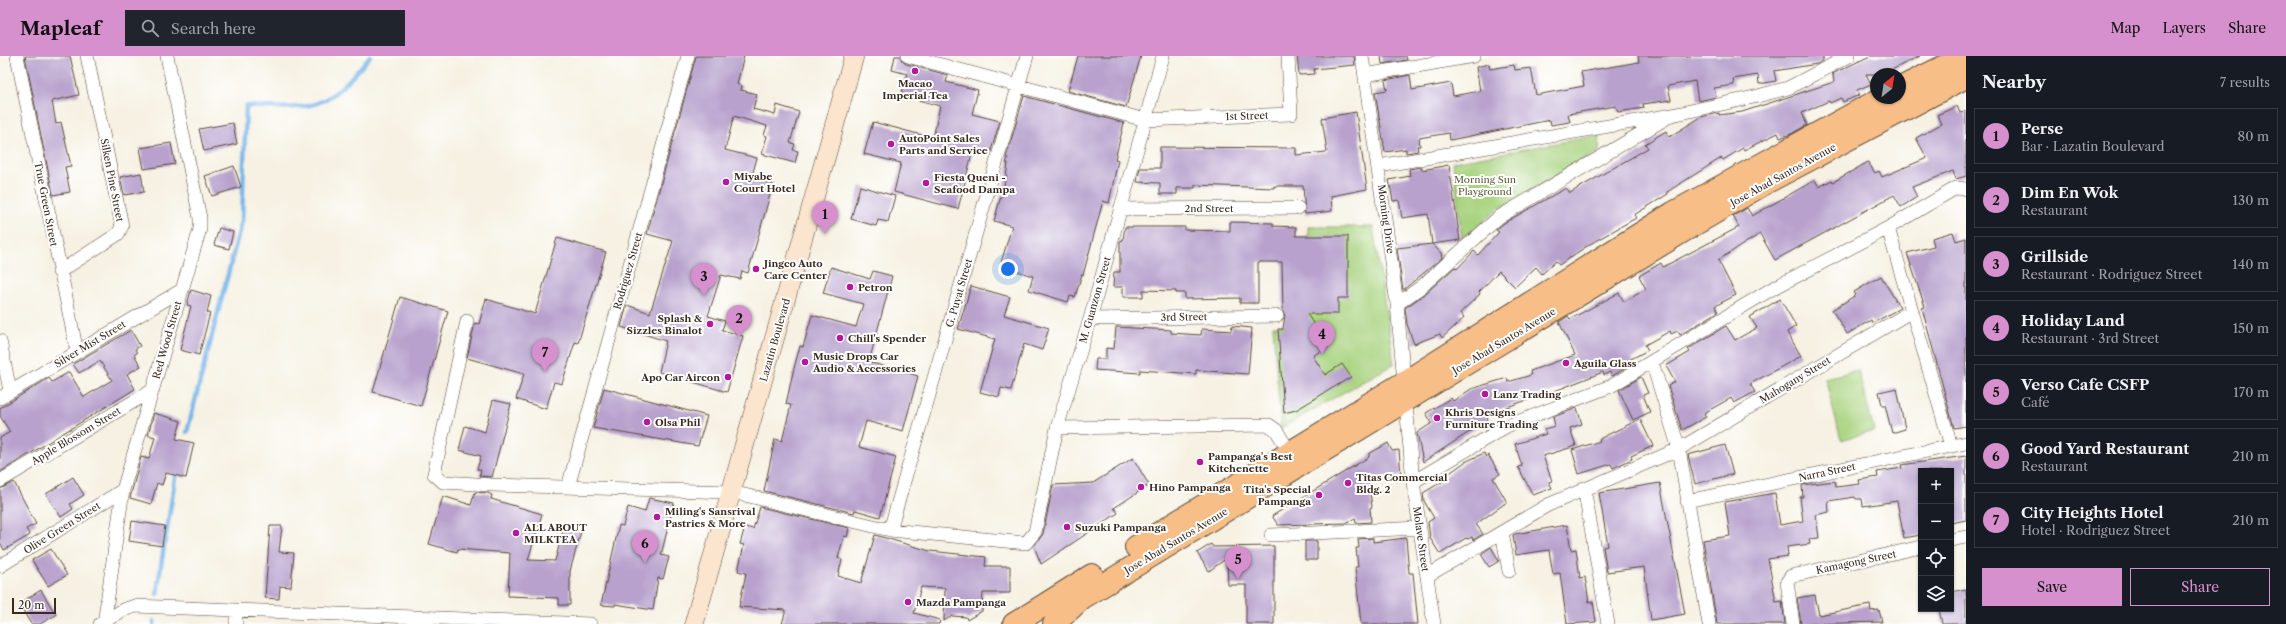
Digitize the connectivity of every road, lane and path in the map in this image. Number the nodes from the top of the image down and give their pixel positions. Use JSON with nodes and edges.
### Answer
{"nodes":[{"id":1,"x":17,"y":56,"type":"edge"},
{"id":2,"x":87,"y":56,"type":"edge"},
{"id":3,"x":167,"y":56,"type":"edge"},
{"id":4,"x":688,"y":56,"type":"edge"},
{"id":5,"x":854,"y":56,"type":"edge"},
{"id":6,"x":908,"y":56,"type":"edge"},
{"id":7,"x":1027,"y":56,"type":"edge"},
{"id":8,"x":1163,"y":56,"type":"edge"},
{"id":9,"x":1288,"y":56,"type":"edge"},
{"id":10,"x":1362,"y":56,"type":"edge"},
{"id":11,"x":1474,"y":56,"type":"edge"},
{"id":12,"x":1849,"y":56,"type":"edge"},
{"id":13,"x":1965,"y":56,"type":"edge"},
{"id":14,"x":1365,"y":75,"type":"junction"},
{"id":15,"x":1966,"y":77,"type":"edge"},
{"id":16,"x":1906,"y":85,"type":"edge"},
{"id":17,"x":1019,"y":86,"type":"junction"},
{"id":18,"x":1871,"y":104,"type":"edge"},
{"id":19,"x":1672,"y":115,"type":"junction"},
{"id":20,"x":1145,"y":120,"type":"junction"},
{"id":21,"x":1379,"y":166,"type":"junction"},
{"id":22,"x":1966,"y":189,"type":"edge"},
{"id":23,"x":1298,"y":208,"type":"dead end"},
{"id":24,"x":1120,"y":209,"type":"junction"},
{"id":25,"x":1888,"y":228,"type":"junction"},
{"id":26,"x":59,"y":272,"type":"junction"},
{"id":27,"x":180,"y":291,"type":"junction"},
{"id":28,"x":1397,"y":304,"type":"junction"},
{"id":29,"x":1912,"y":311,"type":"junction"},
{"id":30,"x":1277,"y":316,"type":"dead end"},
{"id":31,"x":1090,"y":319,"type":"junction"},
{"id":32,"x":467,"y":321,"type":"dead end"},
{"id":33,"x":0,"y":341,"type":"edge"},
{"id":34,"x":77,"y":352,"type":"junction"},
{"id":35,"x":1652,"y":362,"type":"junction"},
{"id":36,"x":152,"y":390,"type":"junction"},
{"id":37,"x":1405,"y":392,"type":"junction"},
{"id":38,"x":5,"y":394,"type":"edge"},
{"id":39,"x":1057,"y":428,"type":"junction"},
{"id":40,"x":1966,"y":443,"type":"edge"},
{"id":41,"x":1951,"y":446,"type":"junction"},
{"id":42,"x":1679,"y":449,"type":"junction"},
{"id":43,"x":1294,"y":459,"type":"junction"},
{"id":44,"x":0,"y":481,"type":"edge"},
{"id":45,"x":1413,"y":482,"type":"junction"},
{"id":46,"x":568,"y":486,"type":"junction"},
{"id":47,"x":1584,"y":488,"type":"junction"},
{"id":48,"x":123,"y":490,"type":"junction"},
{"id":49,"x":732,"y":492,"type":"junction"},
{"id":50,"x":1688,"y":501,"type":"junction"},
{"id":51,"x":1420,"y":528,"type":"junction"},
{"id":52,"x":890,"y":530,"type":"junction"},
{"id":53,"x":1502,"y":532,"type":"junction"},
{"id":54,"x":1271,"y":535,"type":"dead end"},
{"id":55,"x":1966,"y":537,"type":"edge"},
{"id":56,"x":1954,"y":539,"type":"edge"},
{"id":57,"x":1918,"y":548,"type":"edge"},
{"id":58,"x":0,"y":566,"type":"edge"},
{"id":59,"x":1509,"y":572,"type":"dead end"},
{"id":60,"x":1427,"y":576,"type":"junction"},
{"id":61,"x":1082,"y":598,"type":"junction"},
{"id":62,"x":236,"y":611,"type":"junction"},
{"id":63,"x":518,"y":622,"type":"edge"},
{"id":64,"x":103,"y":623,"type":"edge"},
{"id":65,"x":236,"y":624,"type":"edge"},
{"id":66,"x":590,"y":624,"type":"edge"},
{"id":67,"x":694,"y":624,"type":"edge"},
{"id":68,"x":1014,"y":624,"type":"edge"},
{"id":69,"x":1042,"y":624,"type":"edge"},
{"id":70,"x":1054,"y":624,"type":"edge"},
{"id":71,"x":1434,"y":624,"type":"edge"},
{"id":72,"x":1608,"y":624,"type":"edge"},
{"id":73,"x":1709,"y":624,"type":"edge"},
{"id":74,"x":1793,"y":624,"type":"edge"}],
"edges":[{"from":1,"to":26,"type":"street","name":"True Green Street"},
{"from":2,"to":26,"type":"street","name":"Silken Pine Street"},
{"from":3,"to":27,"type":"street","name":"Red Wood Street"},
{"from":4,"to":46,"type":"street","name":"Rodriguez Street"},
{"from":5,"to":49,"type":"main road","name":"Lazatin Boulevard"},
{"from":6,"to":17,"type":"street"},
{"from":7,"to":17,"type":"street","name":"G. Puyat Street"},
{"from":8,"to":20,"type":"street","name":"M. Guanzon Street"},
{"from":9,"to":20,"type":"street","name":"1st Street"},
{"from":10,"to":14,"type":"street","name":"Morning Drive"},
{"from":11,"to":14,"type":"street"},
{"from":12,"to":19,"type":"street"},
{"from":13,"to":16,"type":"highway"},
{"from":14,"to":21,"type":"street","name":"Morning Drive"},
{"from":15,"to":37,"type":"highway","name":"Jose Abad Santos Avenue"},
{"from":17,"to":20,"type":"street"},
{"from":17,"to":52,"type":"street","name":"G. Puyat Street"},
{"from":18,"to":37,"type":"highway","name":"Jose Abad Santos Avenue"},
{"from":19,"to":21,"type":"street"},
{"from":19,"to":28,"type":"street"},
{"from":20,"to":24,"type":"street","name":"M. Guanzon Street"},
{"from":21,"to":28,"type":"street","name":"Morning Drive"},
{"from":22,"to":25,"type":"street"},
{"from":23,"to":24,"type":"street","name":"2nd Street"},
{"from":24,"to":31,"type":"street","name":"M. Guanzon Street"},
{"from":25,"to":29,"type":"street"},
{"from":25,"to":35,"type":"street"},
{"from":26,"to":34,"type":"street","name":"True Green Street"},
{"from":27,"to":34,"type":"street","name":"Silver Mist Street"},
{"from":27,"to":36,"type":"street","name":"Red Wood Street"},
{"from":28,"to":37,"type":"street","name":"Morning Drive"},
{"from":29,"to":41,"type":"street"},
{"from":29,"to":42,"type":"street","name":"Mahogany Street"},
{"from":30,"to":31,"type":"street","name":"3rd Street"},
{"from":31,"to":39,"type":"street","name":"M. Guanzon Street"},
{"from":32,"to":46,"type":"street"},
{"from":33,"to":38,"type":"street"},
{"from":34,"to":38,"type":"street","name":"Silver Mist Street"},
{"from":35,"to":42,"type":"street"},
{"from":35,"to":45,"type":"street"},
{"from":36,"to":44,"type":"street","name":"Apple Blossom Street"},
{"from":36,"to":48,"type":"street","name":"Red Wood Street"},
{"from":37,"to":43,"type":"highway","name":"Jose Abad Santos Avenue"},
{"from":37,"to":45,"type":"street","name":"Molave Street"},
{"from":39,"to":43,"type":"street"},
{"from":39,"to":52,"type":"street","name":"M. Guanzon Street"},
{"from":40,"to":41,"type":"street","name":"Narra Street"},
{"from":41,"to":50,"type":"street","name":"Narra Street"},
{"from":42,"to":47,"type":"street","name":"Mahogany Street"},
{"from":42,"to":50,"type":"street"},
{"from":43,"to":61,"type":"highway","name":"Jose Abad Santos Avenue"},
{"from":43,"to":68,"type":"highway","name":"Jose Abad Santos Avenue"},
{"from":45,"to":51,"type":"street","name":"Molave Street"},
{"from":46,"to":49,"type":"street"},
{"from":47,"to":53,"type":"street","name":"Mahogany Street"},
{"from":47,"to":72,"type":"street"},
{"from":48,"to":58,"type":"street","name":"Olive Green Street"},
{"from":48,"to":64,"type":"street","name":"Red Wood Street"},
{"from":49,"to":52,"type":"street"},
{"from":49,"to":67,"type":"main road","name":"Lazatin Boulevard"},
{"from":50,"to":73,"type":"street"},
{"from":51,"to":54,"type":"street"},
{"from":51,"to":60,"type":"street","name":"Molave Street"},
{"from":53,"to":59,"type":"street"},
{"from":53,"to":60,"type":"street","name":"Mahogany Street"},
{"from":55,"to":56,"type":"street"},
{"from":57,"to":74,"type":"street","name":"Kamagong Street"},
{"from":60,"to":71,"type":"street","name":"Molave Street"},
{"from":61,"to":69,"type":"highway"},
{"from":61,"to":70,"type":"highway","name":"Jose Abad Santos Avenue"},
{"from":62,"to":63,"type":"street"},
{"from":62,"to":64,"type":"street"},
{"from":62,"to":65,"type":"street"},
{"from":63,"to":66,"type":"street"}]}
